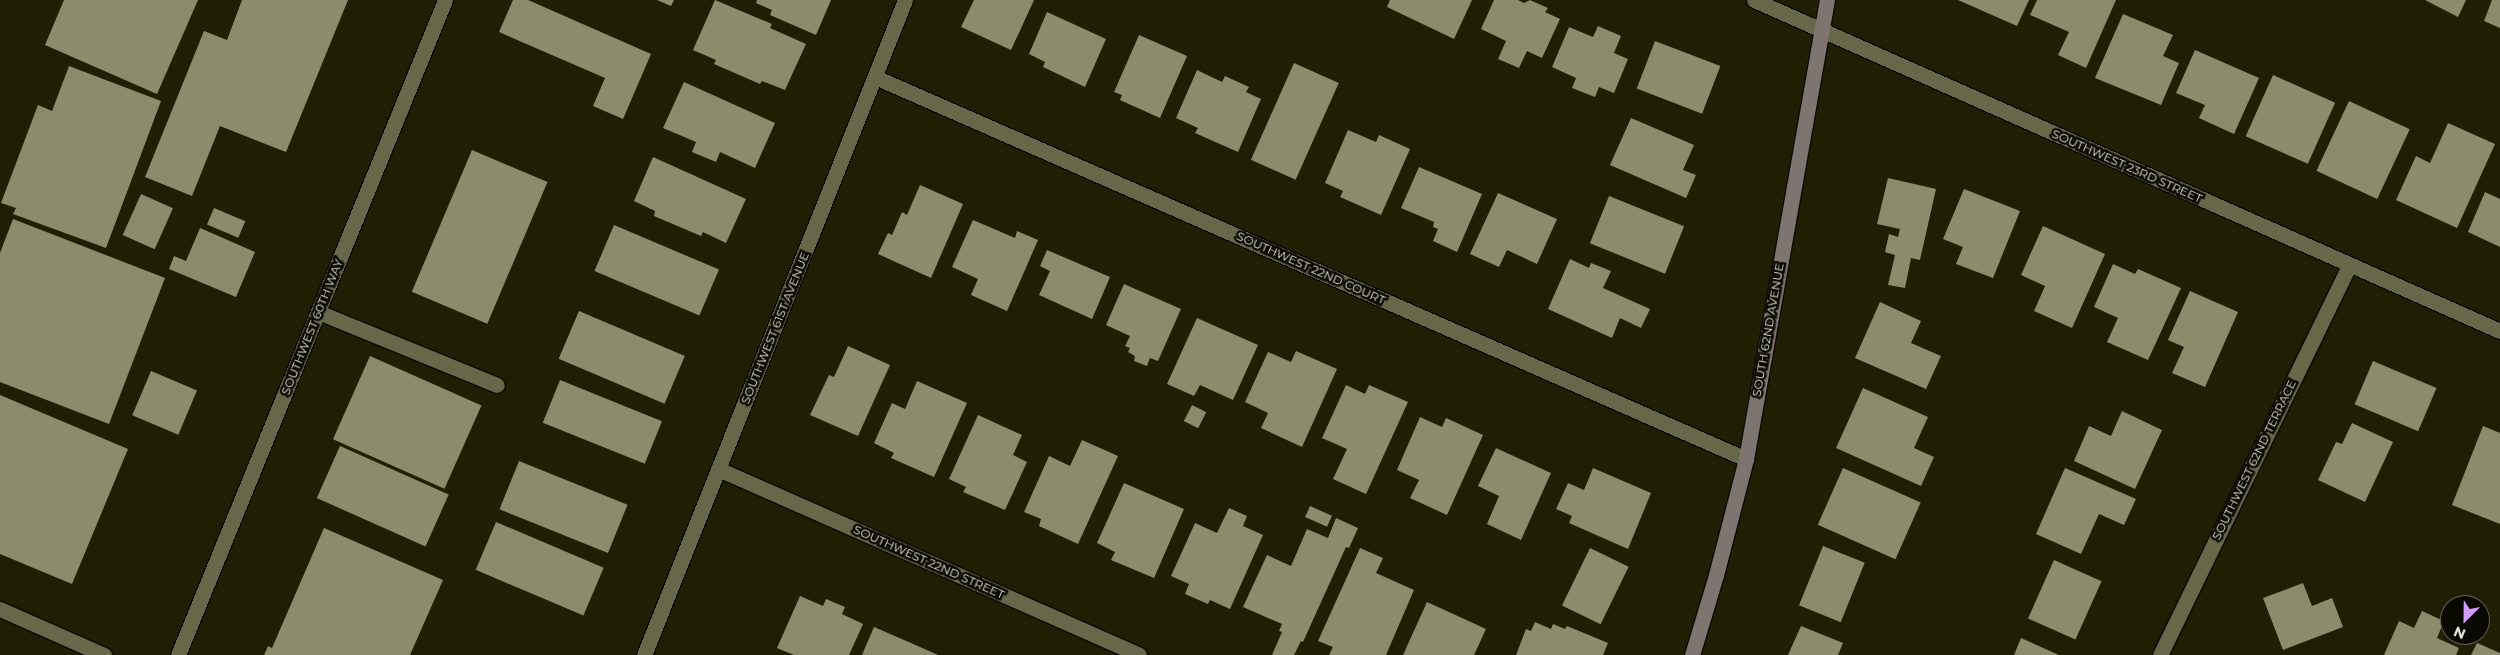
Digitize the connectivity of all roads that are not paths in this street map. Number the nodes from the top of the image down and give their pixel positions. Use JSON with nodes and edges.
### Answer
{"nodes":[{"id":1,"x":445,"y":0,"type":"edge"},
{"id":2,"x":905,"y":0,"type":"edge"},
{"id":3,"x":1754,"y":0,"type":"edge"},
{"id":4,"x":1827,"y":0,"type":"edge"},
{"id":5,"x":1820,"y":29,"type":"junction"},
{"id":6,"x":875,"y":77,"type":"junction"},
{"id":7,"x":2349,"y":265,"type":"junction"},
{"id":8,"x":318,"y":312,"type":"junction"},
{"id":9,"x":2500,"y":331,"type":"edge"},
{"id":10,"x":497,"y":384,"type":"dead end"},
{"id":11,"x":1746,"y":459,"type":"junction"},
{"id":12,"x":718,"y":469,"type":"junction"},
{"id":13,"x":0,"y":608,"type":"edge"},
{"id":14,"x":2165,"y":653,"type":"edge"},
{"id":15,"x":104,"y":655,"type":"edge"},
{"id":16,"x":178,"y":655,"type":"edge"},
{"id":17,"x":644,"y":655,"type":"edge"},
{"id":18,"x":1139,"y":655,"type":"edge"},
{"id":19,"x":1692,"y":655,"type":"edge"}],
"edges":[{"from":1,"to":8,"type":"street","name":"SOUTHWEST 60TH WAY"},
{"from":2,"to":6,"type":"street","name":"SOUTHWEST 61ST AVENUE"},
{"from":3,"to":5,"type":"street","name":"SOUTHWEST 23RD STREET"},
{"from":4,"to":5,"type":"street","name":"SOUTH 62ND AVENUE"},
{"from":5,"to":7,"type":"street","name":"SOUTHWEST 23RD STREET"},
{"from":5,"to":11,"type":"street","name":"SOUTH 62ND AVENUE"},
{"from":6,"to":11,"type":"street","name":"SOUTHWEST 22ND COURT"},
{"from":6,"to":12,"type":"street","name":"SOUTHWEST 61ST AVENUE"},
{"from":7,"to":9,"type":"street","name":"SOUTHWEST 23RD STREET"},
{"from":7,"to":14,"type":"street","name":"SOUTHWEST 62ND TERRACE"},
{"from":8,"to":10,"type":"street"},
{"from":8,"to":16,"type":"street","name":"SOUTHWEST 60TH WAY"},
{"from":11,"to":19,"type":"street","name":"SOUTH 62ND AVENUE"},
{"from":12,"to":17,"type":"street","name":"SOUTHWEST 61ST AVENUE"},
{"from":12,"to":18,"type":"street","name":"SOUTHWEST 22ND STREET"},
{"from":13,"to":15,"type":"street"}]}
